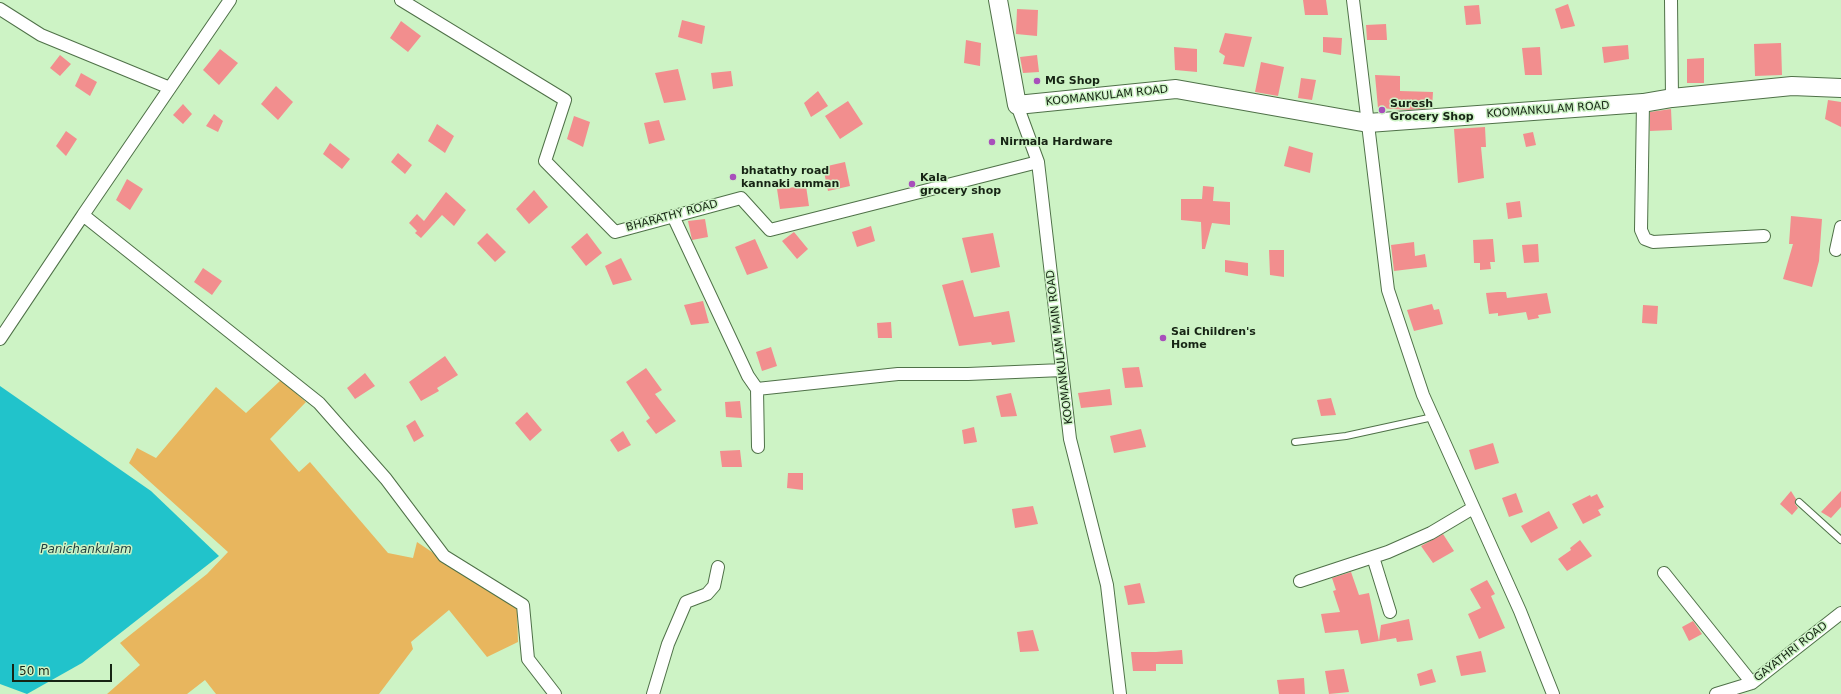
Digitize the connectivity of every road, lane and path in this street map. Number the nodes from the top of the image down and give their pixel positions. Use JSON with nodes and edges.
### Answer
{"nodes":[{"id":1,"x":230,"y":0,"type":"edge"},
{"id":2,"x":401,"y":0,"type":"edge"},
{"id":3,"x":998,"y":0,"type":"edge"},
{"id":4,"x":1353,"y":0,"type":"edge"},
{"id":5,"x":1671,"y":0,"type":"edge"},
{"id":6,"x":0,"y":9,"type":"edge"},
{"id":7,"x":170,"y":88,"type":"junction"},
{"id":8,"x":1841,"y":88,"type":"edge"},
{"id":9,"x":1672,"y":98,"type":"junction"},
{"id":10,"x":1644,"y":103,"type":"junction"},
{"id":11,"x":1017,"y":105,"type":"junction"},
{"id":12,"x":1368,"y":123,"type":"junction"},
{"id":13,"x":1038,"y":162,"type":"junction"},
{"id":14,"x":83,"y":215,"type":"junction"},
{"id":15,"x":673,"y":216,"type":"junction"},
{"id":16,"x":1841,"y":228,"type":"edge"},
{"id":17,"x":1764,"y":236,"type":"dead end"},
{"id":18,"x":1836,"y":250,"type":"dead end"},
{"id":19,"x":0,"y":339,"type":"edge"},
{"id":20,"x":1062,"y":370,"type":"junction"},
{"id":21,"x":757,"y":389,"type":"junction"},
{"id":22,"x":1433,"y":417,"type":"junction"},
{"id":23,"x":1295,"y":442,"type":"dead end"},
{"id":24,"x":758,"y":446,"type":"dead end"},
{"id":25,"x":1799,"y":502,"type":"dead end"},
{"id":26,"x":1473,"y":508,"type":"junction"},
{"id":27,"x":1841,"y":540,"type":"edge"},
{"id":28,"x":1373,"y":557,"type":"junction"},
{"id":29,"x":718,"y":567,"type":"dead end"},
{"id":30,"x":1664,"y":573,"type":"dead end"},
{"id":31,"x":1300,"y":581,"type":"dead end"},
{"id":32,"x":1390,"y":612,"type":"dead end"},
{"id":33,"x":1841,"y":612,"type":"edge"},
{"id":34,"x":1752,"y":683,"type":"junction"},
{"id":35,"x":555,"y":694,"type":"edge"},
{"id":36,"x":653,"y":694,"type":"edge"},
{"id":37,"x":1120,"y":694,"type":"edge"},
{"id":38,"x":1553,"y":694,"type":"edge"},
{"id":39,"x":1716,"y":694,"type":"edge"}],
"edges":[{"from":1,"to":7,"type":"street"},
{"from":2,"to":15,"type":"street","name":"BHARATHY ROAD"},
{"from":3,"to":11,"type":"street","name":"KOOMANKULAM MAIN ROAD"},
{"from":4,"to":12,"type":"street"},
{"from":5,"to":9,"type":"street"},
{"from":6,"to":7,"type":"street"},
{"from":7,"to":14,"type":"street"},
{"from":8,"to":9,"type":"street","name":"KOOMANKULAM ROAD"},
{"from":9,"to":10,"type":"street","name":"KOOMANKULAM ROAD"},
{"from":10,"to":12,"type":"street","name":"KOOMANKULAM ROAD"},
{"from":10,"to":17,"type":"street"},
{"from":11,"to":12,"type":"street","name":"KOOMANKULAM ROAD"},
{"from":11,"to":13,"type":"street","name":"KOOMANKULAM MAIN ROAD"},
{"from":12,"to":22,"type":"street"},
{"from":13,"to":15,"type":"street","name":"BHARATHY ROAD"},
{"from":13,"to":20,"type":"street","name":"KOOMANKULAM MAIN ROAD"},
{"from":14,"to":19,"type":"street"},
{"from":14,"to":35,"type":"street"},
{"from":15,"to":21,"type":"street"},
{"from":16,"to":18,"type":"street"},
{"from":20,"to":21,"type":"street"},
{"from":20,"to":37,"type":"street","name":"KOOMANKULAM MAIN ROAD"},
{"from":21,"to":24,"type":"street"},
{"from":22,"to":23,"type":"lane"},
{"from":22,"to":26,"type":"street"},
{"from":25,"to":27,"type":"lane"},
{"from":26,"to":28,"type":"street"},
{"from":26,"to":38,"type":"street"},
{"from":28,"to":31,"type":"street"},
{"from":28,"to":32,"type":"street"},
{"from":29,"to":36,"type":"street"},
{"from":30,"to":34,"type":"street"},
{"from":33,"to":34,"type":"street","name":"GAYATHRI ROAD"},
{"from":34,"to":39,"type":"street","name":"GAYATHRI ROAD"}]}
